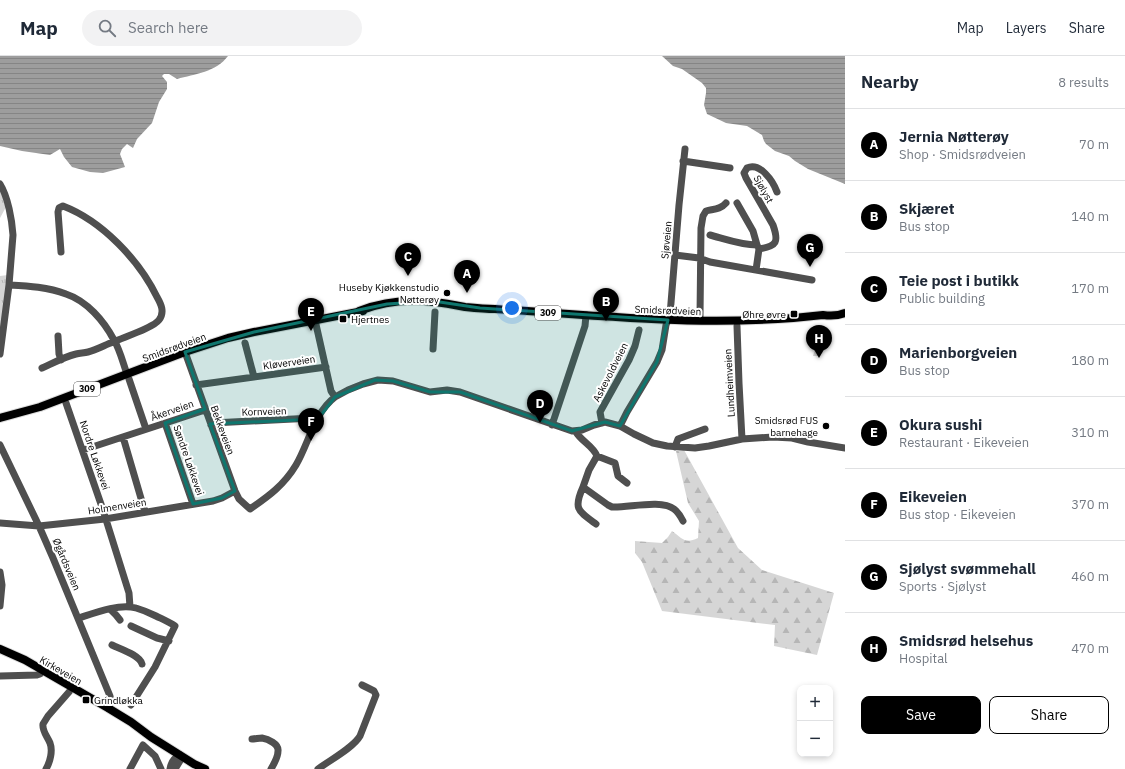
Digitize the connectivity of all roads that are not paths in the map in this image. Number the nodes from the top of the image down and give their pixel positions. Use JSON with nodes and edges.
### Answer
{"nodes":[{"id":1,"x":685,"y":149,"type":"dead end"},
{"id":2,"x":683,"y":160,"type":"junction"},
{"id":3,"x":730,"y":168,"type":"dead end"},
{"id":4,"x":0,"y":184,"type":"edge"},
{"id":5,"x":777,"y":192,"type":"dead end"},
{"id":6,"x":726,"y":203,"type":"dead end"},
{"id":7,"x":737,"y":203,"type":"dead end"},
{"id":8,"x":710,"y":235,"type":"dead end"},
{"id":9,"x":758,"y":247,"type":"junction"},
{"id":10,"x":61,"y":252,"type":"dead end"},
{"id":11,"x":675,"y":255,"type":"junction"},
{"id":12,"x":700,"y":259,"type":"junction"},
{"id":13,"x":756,"y":270,"type":"junction"},
{"id":14,"x":812,"y":280,"type":"dead end"},
{"id":15,"x":9,"y":285,"type":"junction"},
{"id":16,"x":435,"y":312,"type":"dead end"},
{"id":17,"x":845,"y":312,"type":"edge"},
{"id":18,"x":586,"y":315,"type":"junction"},
{"id":19,"x":700,"y":317,"type":"dead end"},
{"id":20,"x":315,"y":320,"type":"junction"},
{"id":21,"x":668,"y":320,"type":"junction"},
{"id":22,"x":737,"y":326,"type":"dead end"},
{"id":23,"x":639,"y":330,"type":"dead end"},
{"id":24,"x":58,"y":336,"type":"dead end"},
{"id":25,"x":115,"y":341,"type":"junction"},
{"id":26,"x":245,"y":343,"type":"dead end"},
{"id":27,"x":433,"y":349,"type":"dead end"},
{"id":28,"x":185,"y":352,"type":"junction"},
{"id":29,"x":0,"y":354,"type":"edge"},
{"id":30,"x":61,"y":360,"type":"junction"},
{"id":31,"x":326,"y":367,"type":"junction"},
{"id":32,"x":42,"y":368,"type":"dead end"},
{"id":33,"x":128,"y":377,"type":"junction"},
{"id":34,"x":254,"y":377,"type":"junction"},
{"id":35,"x":196,"y":385,"type":"junction"},
{"id":36,"x":335,"y":397,"type":"junction"},
{"id":37,"x":66,"y":402,"type":"dead end"},
{"id":38,"x":205,"y":410,"type":"junction"},
{"id":39,"x":0,"y":418,"type":"edge"},
{"id":40,"x":318,"y":419,"type":"junction"},
{"id":41,"x":165,"y":423,"type":"junction"},
{"id":42,"x":602,"y":423,"type":"junction"},
{"id":43,"x":211,"y":425,"type":"junction"},
{"id":44,"x":552,"y":425,"type":"junction"},
{"id":45,"x":620,"y":426,"type":"junction"},
{"id":46,"x":146,"y":429,"type":"junction"},
{"id":47,"x":705,"y":429,"type":"dead end"},
{"id":48,"x":576,"y":432,"type":"junction"},
{"id":49,"x":123,"y":437,"type":"junction"},
{"id":50,"x":742,"y":439,"type":"junction"},
{"id":51,"x":0,"y":445,"type":"edge"},
{"id":52,"x":675,"y":447,"type":"junction"},
{"id":53,"x":845,"y":448,"type":"edge"},
{"id":54,"x":83,"y":450,"type":"junction"},
{"id":55,"x":597,"y":456,"type":"junction"},
{"id":56,"x":626,"y":483,"type":"dead end"},
{"id":57,"x":583,"y":487,"type":"junction"},
{"id":58,"x":235,"y":491,"type":"junction"},
{"id":59,"x":193,"y":504,"type":"junction"},
{"id":60,"x":146,"y":512,"type":"junction"},
{"id":61,"x":105,"y":519,"type":"junction"},
{"id":62,"x":683,"y":521,"type":"dead end"},
{"id":63,"x":0,"y":523,"type":"edge"},
{"id":64,"x":596,"y":524,"type":"dead end"},
{"id":65,"x":39,"y":526,"type":"junction"},
{"id":66,"x":0,"y":572,"type":"edge"},
{"id":67,"x":0,"y":606,"type":"edge"},
{"id":68,"x":130,"y":607,"type":"junction"},
{"id":69,"x":110,"y":609,"type":"junction"},
{"id":70,"x":79,"y":618,"type":"junction"},
{"id":71,"x":120,"y":620,"type":"dead end"},
{"id":72,"x":131,"y":626,"type":"dead end"},
{"id":73,"x":169,"y":641,"type":"junction"},
{"id":74,"x":112,"y":645,"type":"dead end"},
{"id":75,"x":0,"y":649,"type":"edge"},
{"id":76,"x":142,"y":664,"type":"dead end"},
{"id":77,"x":40,"y":674,"type":"dead end"},
{"id":78,"x":0,"y":676,"type":"edge"},
{"id":79,"x":362,"y":685,"type":"dead end"},
{"id":80,"x":69,"y":692,"type":"dead end"},
{"id":81,"x":131,"y":704,"type":"dead end"},
{"id":82,"x":104,"y":706,"type":"junction"},
{"id":83,"x":252,"y":739,"type":"dead end"},
{"id":84,"x":178,"y":758,"type":"junction"},
{"id":85,"x":46,"y":769,"type":"edge"},
{"id":86,"x":130,"y":769,"type":"edge"},
{"id":87,"x":161,"y":769,"type":"edge"},
{"id":88,"x":170,"y":769,"type":"edge"},
{"id":89,"x":175,"y":769,"type":"edge"},
{"id":90,"x":194,"y":769,"type":"edge"},
{"id":91,"x":205,"y":769,"type":"edge"},
{"id":92,"x":271,"y":769,"type":"edge"},
{"id":93,"x":318,"y":769,"type":"edge"}],
"edges":[{"from":1,"to":2,"type":"street","name":"Sjøveien"},
{"from":2,"to":3,"type":"street"},
{"from":2,"to":11,"type":"street","name":"Sjøveien"},
{"from":4,"to":15,"type":"street"},
{"from":5,"to":9,"type":"street","name":"Sjølyst"},
{"from":6,"to":12,"type":"street"},
{"from":7,"to":9,"type":"street"},
{"from":8,"to":9,"type":"street"},
{"from":9,"to":13,"type":"street"},
{"from":10,"to":25,"type":"street"},
{"from":11,"to":12,"type":"street"},
{"from":11,"to":21,"type":"street","name":"Sjøveien"},
{"from":12,"to":13,"type":"street"},
{"from":12,"to":19,"type":"street","name":"Smidsrødveien"},
{"from":13,"to":14,"type":"street"},
{"from":15,"to":25,"type":"street","name":"Åkerveien"},
{"from":15,"to":29,"type":"street"},
{"from":16,"to":27,"type":"street"},
{"from":17,"to":21,"type":"main road","name":"Smidsrødveien","number":"309"},
{"from":18,"to":20,"type":"main road","name":"Smidsrødveien","number":"309"},
{"from":18,"to":21,"type":"main road","name":"Smidsrødveien","number":"309"},
{"from":18,"to":44,"type":"street"},
{"from":20,"to":28,"type":"main road","name":"Smidsrødveien","number":"309"},
{"from":20,"to":31,"type":"street"},
{"from":21,"to":45,"type":"street","name":"Sjøveien"},
{"from":22,"to":50,"type":"street","name":"Lundheimveien"},
{"from":23,"to":42,"type":"street","name":"Askevoldveien"},
{"from":24,"to":30,"type":"street"},
{"from":25,"to":30,"type":"street"},
{"from":25,"to":33,"type":"street","name":"Åkerveien"},
{"from":26,"to":34,"type":"street","name":"Kløverveien"},
{"from":28,"to":33,"type":"main road","name":"Smidsrødveien","number":"309"},
{"from":28,"to":35,"type":"street","name":"Bekkeveien"},
{"from":30,"to":32,"type":"street"},
{"from":31,"to":34,"type":"street","name":"Kløverveien"},
{"from":31,"to":36,"type":"street"},
{"from":33,"to":39,"type":"main road","name":"Smidsrødveien","number":"309"},
{"from":33,"to":46,"type":"street","name":"Åkerveien"},
{"from":34,"to":35,"type":"street","name":"Kløverveien"},
{"from":35,"to":38,"type":"street","name":"Bekkeveien"},
{"from":36,"to":40,"type":"street"},
{"from":36,"to":44,"type":"street"},
{"from":37,"to":54,"type":"street","name":"Nordre Løkkevei"},
{"from":38,"to":41,"type":"street","name":"Åkerveien"},
{"from":38,"to":43,"type":"street","name":"Bekkeveien"},
{"from":40,"to":43,"type":"street","name":"Kornveien"},
{"from":40,"to":58,"type":"street","name":"Bekkeveien"},
{"from":41,"to":46,"type":"street","name":"Åkerveien"},
{"from":41,"to":59,"type":"street","name":"Søndre Løkkevei"},
{"from":42,"to":45,"type":"street"},
{"from":42,"to":48,"type":"street"},
{"from":43,"to":58,"type":"street","name":"Bekkeveien"},
{"from":44,"to":48,"type":"street"},
{"from":45,"to":52,"type":"street"},
{"from":46,"to":49,"type":"street","name":"Åkerveien"},
{"from":47,"to":52,"type":"street"},
{"from":48,"to":55,"type":"street"},
{"from":49,"to":54,"type":"street","name":"Åkerveien"},
{"from":49,"to":60,"type":"street"},
{"from":50,"to":52,"type":"street"},
{"from":50,"to":53,"type":"street"},
{"from":51,"to":65,"type":"street","name":"Øgårdsveien"},
{"from":54,"to":61,"type":"street","name":"Nordre Løkkevei"},
{"from":55,"to":56,"type":"street"},
{"from":55,"to":57,"type":"street"},
{"from":57,"to":62,"type":"street"},
{"from":57,"to":64,"type":"street"},
{"from":58,"to":59,"type":"street","name":"Holmenveien"},
{"from":59,"to":60,"type":"street","name":"Holmenveien"},
{"from":60,"to":61,"type":"street","name":"Holmenveien"},
{"from":61,"to":65,"type":"street","name":"Holmenveien"},
{"from":61,"to":68,"type":"street","name":"Nordre Løkkevei"},
{"from":63,"to":65,"type":"street","name":"Holmenveien"},
{"from":65,"to":70,"type":"street","name":"Øgårdsveien"},
{"from":66,"to":67,"type":"street"},
{"from":68,"to":69,"type":"street"},
{"from":68,"to":73,"type":"street"},
{"from":69,"to":70,"type":"street"},
{"from":69,"to":71,"type":"street"},
{"from":70,"to":82,"type":"street","name":"Øgårdsveien"},
{"from":72,"to":73,"type":"street"},
{"from":73,"to":81,"type":"street"},
{"from":74,"to":76,"type":"street"},
{"from":75,"to":82,"type":"main road","name":"Kirkeveien"},
{"from":77,"to":78,"type":"street"},
{"from":79,"to":93,"type":"street"},
{"from":80,"to":85,"type":"street"},
{"from":82,"to":84,"type":"main road","name":"Kirkeveien"},
{"from":83,"to":92,"type":"street"},
{"from":84,"to":88,"type":"street"},
{"from":84,"to":89,"type":"street"},
{"from":84,"to":90,"type":"main road","name":"Kirkeveien"},
{"from":84,"to":91,"type":"main road","name":"Kirkeveien"},
{"from":86,"to":87,"type":"street"}]}
